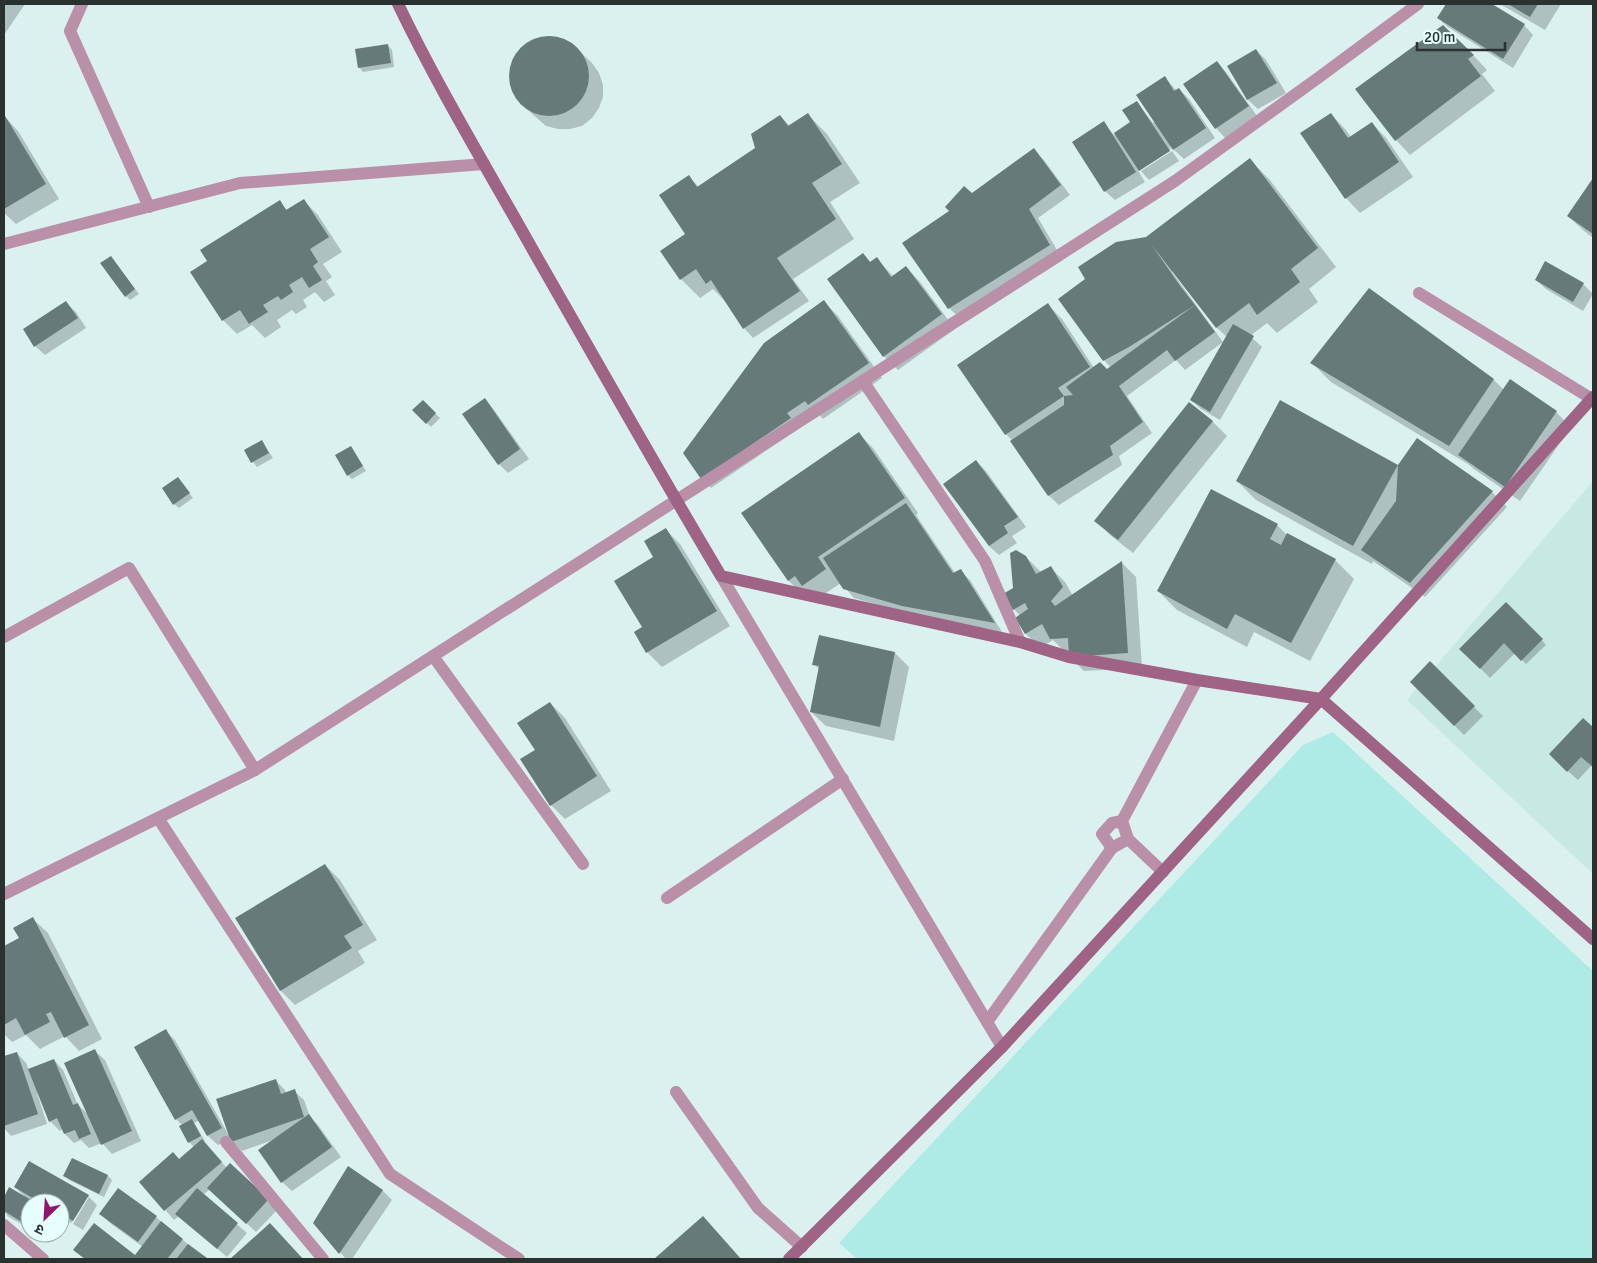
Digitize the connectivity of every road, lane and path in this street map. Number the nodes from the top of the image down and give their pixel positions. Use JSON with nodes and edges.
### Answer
{"nodes":[{"id":1,"x":82,"y":4,"type":"edge"},
{"id":2,"x":398,"y":4,"type":"edge"},
{"id":3,"x":1418,"y":4,"type":"edge"},
{"id":4,"x":484,"y":164,"type":"junction"},
{"id":5,"x":149,"y":207,"type":"junction"},
{"id":6,"x":4,"y":244,"type":"edge"},
{"id":7,"x":1419,"y":294,"type":"dead end"},
{"id":8,"x":863,"y":381,"type":"junction"},
{"id":9,"x":1592,"y":398,"type":"edge"},
{"id":10,"x":676,"y":500,"type":"junction"},
{"id":11,"x":721,"y":576,"type":"junction"},
{"id":12,"x":4,"y":637,"type":"edge"},
{"id":13,"x":1020,"y":642,"type":"junction"},
{"id":14,"x":433,"y":656,"type":"junction"},
{"id":15,"x":1196,"y":680,"type":"junction"},
{"id":16,"x":1321,"y":699,"type":"junction"},
{"id":17,"x":255,"y":770,"type":"junction"},
{"id":18,"x":843,"y":780,"type":"junction"},
{"id":19,"x":158,"y":818,"type":"junction"},
{"id":20,"x":1122,"y":821,"type":"junction"},
{"id":21,"x":1128,"y":839,"type":"junction"},
{"id":22,"x":1112,"y":848,"type":"junction"},
{"id":23,"x":582,"y":864,"type":"dead end"},
{"id":24,"x":1163,"y":872,"type":"junction"},
{"id":25,"x":4,"y":894,"type":"edge"},
{"id":26,"x":667,"y":898,"type":"dead end"},
{"id":27,"x":1593,"y":939,"type":"edge"},
{"id":28,"x":987,"y":1022,"type":"junction"},
{"id":29,"x":1002,"y":1047,"type":"junction"},
{"id":30,"x":676,"y":1092,"type":"dead end"},
{"id":31,"x":226,"y":1142,"type":"dead end"},
{"id":32,"x":4,"y":1225,"type":"edge"},
{"id":33,"x":802,"y":1247,"type":"junction"},
{"id":34,"x":43,"y":1259,"type":"edge"},
{"id":35,"x":323,"y":1259,"type":"edge"},
{"id":36,"x":519,"y":1259,"type":"edge"},
{"id":37,"x":789,"y":1259,"type":"edge"}],
"edges":[{"from":1,"to":5,"type":"street"},
{"from":2,"to":4,"type":"street"},
{"from":3,"to":8,"type":"street"},
{"from":4,"to":5,"type":"street"},
{"from":4,"to":10,"type":"street"},
{"from":5,"to":6,"type":"street"},
{"from":7,"to":9,"type":"street"},
{"from":8,"to":10,"type":"street"},
{"from":8,"to":13,"type":"street"},
{"from":9,"to":16,"type":"street"},
{"from":10,"to":11,"type":"street"},
{"from":10,"to":14,"type":"street"},
{"from":11,"to":13,"type":"street"},
{"from":11,"to":18,"type":"street"},
{"from":12,"to":17,"type":"street"},
{"from":13,"to":15,"type":"street"},
{"from":14,"to":17,"type":"street"},
{"from":14,"to":23,"type":"street"},
{"from":15,"to":16,"type":"street"},
{"from":15,"to":20,"type":"street"},
{"from":16,"to":24,"type":"street"},
{"from":16,"to":27,"type":"street"},
{"from":17,"to":19,"type":"street"},
{"from":18,"to":26,"type":"street"},
{"from":18,"to":28,"type":"street"},
{"from":19,"to":25,"type":"street"},
{"from":19,"to":36,"type":"street"},
{"from":20,"to":21,"type":"street"},
{"from":20,"to":22,"type":"street"},
{"from":21,"to":22,"type":"street"},
{"from":21,"to":24,"type":"street"},
{"from":22,"to":28,"type":"street"},
{"from":24,"to":29,"type":"street"},
{"from":28,"to":29,"type":"street"},
{"from":29,"to":33,"type":"street"},
{"from":30,"to":33,"type":"street"},
{"from":31,"to":35,"type":"street"},
{"from":32,"to":34,"type":"street"},
{"from":33,"to":37,"type":"street"}]}
